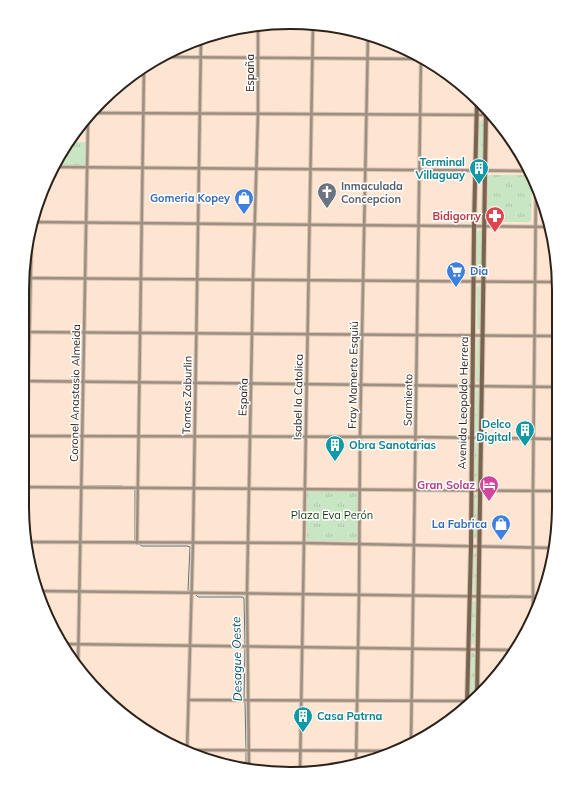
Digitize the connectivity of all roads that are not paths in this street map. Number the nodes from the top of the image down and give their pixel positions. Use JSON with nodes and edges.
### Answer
{"nodes":[{"id":1,"x":313,"y":30,"type":"edge"},
{"id":2,"x":258,"y":31,"type":"edge"},
{"id":3,"x":368,"y":41,"type":"edge"},
{"id":4,"x":201,"y":45,"type":"edge"},
{"id":5,"x":174,"y":56,"type":"edge"},
{"id":6,"x":201,"y":57,"type":"junction"},
{"id":7,"x":258,"y":57,"type":"junction"},
{"id":8,"x":312,"y":58,"type":"junction"},
{"id":9,"x":368,"y":58,"type":"junction"},
{"id":10,"x":410,"y":58,"type":"edge"},
{"id":11,"x":421,"y":64,"type":"edge"},
{"id":12,"x":144,"y":74,"type":"edge"},
{"id":13,"x":477,"y":108,"type":"edge"},
{"id":14,"x":100,"y":112,"type":"edge"},
{"id":15,"x":144,"y":113,"type":"junction"},
{"id":16,"x":200,"y":113,"type":"junction"},
{"id":17,"x":258,"y":114,"type":"junction"},
{"id":18,"x":311,"y":114,"type":"junction"},
{"id":19,"x":366,"y":114,"type":"junction"},
{"id":20,"x":421,"y":115,"type":"junction"},
{"id":21,"x":477,"y":115,"type":"junction"},
{"id":22,"x":484,"y":115,"type":"edge"},
{"id":23,"x":486,"y":117,"type":"edge"},
{"id":24,"x":88,"y":125,"type":"edge"},
{"id":25,"x":60,"y":168,"type":"edge"},
{"id":26,"x":88,"y":168,"type":"junction"},
{"id":27,"x":142,"y":168,"type":"junction"},
{"id":28,"x":199,"y":169,"type":"junction"},
{"id":29,"x":256,"y":169,"type":"junction"},
{"id":30,"x":310,"y":170,"type":"junction"},
{"id":31,"x":366,"y":170,"type":"junction"},
{"id":32,"x":420,"y":171,"type":"junction"},
{"id":33,"x":475,"y":171,"type":"junction"},
{"id":34,"x":485,"y":171,"type":"junction"},
{"id":35,"x":523,"y":171,"type":"edge"},
{"id":36,"x":536,"y":200,"type":"edge"},
{"id":37,"x":39,"y":221,"type":"edge"},
{"id":38,"x":86,"y":222,"type":"junction"},
{"id":39,"x":141,"y":223,"type":"junction"},
{"id":40,"x":198,"y":224,"type":"junction"},
{"id":41,"x":254,"y":224,"type":"junction"},
{"id":42,"x":309,"y":225,"type":"junction"},
{"id":43,"x":364,"y":225,"type":"junction"},
{"id":44,"x":419,"y":226,"type":"junction"},
{"id":45,"x":474,"y":226,"type":"junction"},
{"id":46,"x":484,"y":226,"type":"junction"},
{"id":47,"x":535,"y":227,"type":"junction"},
{"id":48,"x":544,"y":227,"type":"edge"},
{"id":49,"x":31,"y":254,"type":"edge"},
{"id":50,"x":31,"y":278,"type":"junction"},
{"id":51,"x":85,"y":279,"type":"junction"},
{"id":52,"x":141,"y":280,"type":"junction"},
{"id":53,"x":196,"y":280,"type":"junction"},
{"id":54,"x":253,"y":280,"type":"junction"},
{"id":55,"x":308,"y":280,"type":"junction"},
{"id":56,"x":363,"y":281,"type":"junction"},
{"id":57,"x":418,"y":281,"type":"junction"},
{"id":58,"x":474,"y":281,"type":"junction"},
{"id":59,"x":484,"y":281,"type":"junction"},
{"id":60,"x":535,"y":281,"type":"junction"},
{"id":61,"x":552,"y":282,"type":"edge"},
{"id":62,"x":30,"y":332,"type":"junction"},
{"id":63,"x":84,"y":332,"type":"junction"},
{"id":64,"x":140,"y":333,"type":"junction"},
{"id":65,"x":196,"y":334,"type":"junction"},
{"id":66,"x":252,"y":334,"type":"junction"},
{"id":67,"x":307,"y":335,"type":"junction"},
{"id":68,"x":362,"y":335,"type":"junction"},
{"id":69,"x":417,"y":335,"type":"junction"},
{"id":70,"x":473,"y":335,"type":"junction"},
{"id":71,"x":483,"y":335,"type":"junction"},
{"id":72,"x":535,"y":336,"type":"junction"},
{"id":73,"x":552,"y":336,"type":"edge"},
{"id":74,"x":29,"y":381,"type":"joint"},
{"id":75,"x":83,"y":381,"type":"junction"},
{"id":76,"x":139,"y":382,"type":"junction"},
{"id":77,"x":196,"y":382,"type":"junction"},
{"id":78,"x":251,"y":383,"type":"junction"},
{"id":79,"x":306,"y":383,"type":"junction"},
{"id":80,"x":361,"y":384,"type":"junction"},
{"id":81,"x":416,"y":384,"type":"junction"},
{"id":82,"x":472,"y":385,"type":"junction"},
{"id":83,"x":482,"y":385,"type":"junction"},
{"id":84,"x":534,"y":386,"type":"junction"},
{"id":85,"x":552,"y":387,"type":"edge"},
{"id":86,"x":29,"y":436,"type":"edge"},
{"id":87,"x":82,"y":436,"type":"junction"},
{"id":88,"x":138,"y":437,"type":"junction"},
{"id":89,"x":194,"y":437,"type":"junction"},
{"id":90,"x":250,"y":437,"type":"junction"},
{"id":91,"x":306,"y":437,"type":"junction"},
{"id":92,"x":360,"y":437,"type":"junction"},
{"id":93,"x":416,"y":437,"type":"junction"},
{"id":94,"x":472,"y":438,"type":"junction"},
{"id":95,"x":482,"y":438,"type":"junction"},
{"id":96,"x":534,"y":438,"type":"junction"},
{"id":97,"x":552,"y":439,"type":"edge"},
{"id":98,"x":29,"y":487,"type":"edge"},
{"id":99,"x":81,"y":488,"type":"junction"},
{"id":100,"x":138,"y":488,"type":"junction"},
{"id":101,"x":193,"y":488,"type":"junction"},
{"id":102,"x":249,"y":489,"type":"junction"},
{"id":103,"x":305,"y":489,"type":"junction"},
{"id":104,"x":360,"y":489,"type":"junction"},
{"id":105,"x":415,"y":490,"type":"junction"},
{"id":106,"x":471,"y":490,"type":"junction"},
{"id":107,"x":481,"y":490,"type":"junction"},
{"id":108,"x":532,"y":490,"type":"junction"},
{"id":109,"x":552,"y":491,"type":"edge"},
{"id":110,"x":31,"y":542,"type":"edge"},
{"id":111,"x":80,"y":542,"type":"junction"},
{"id":112,"x":136,"y":543,"type":"junction"},
{"id":113,"x":193,"y":543,"type":"junction"},
{"id":114,"x":248,"y":543,"type":"junction"},
{"id":115,"x":304,"y":543,"type":"junction"},
{"id":116,"x":360,"y":544,"type":"junction"},
{"id":117,"x":414,"y":545,"type":"junction"},
{"id":118,"x":471,"y":546,"type":"junction"},
{"id":119,"x":480,"y":546,"type":"junction"},
{"id":120,"x":533,"y":547,"type":"junction"},
{"id":121,"x":549,"y":548,"type":"edge"},
{"id":122,"x":43,"y":591,"type":"edge"},
{"id":123,"x":79,"y":592,"type":"junction"},
{"id":124,"x":192,"y":593,"type":"junction"},
{"id":125,"x":247,"y":593,"type":"junction"},
{"id":126,"x":303,"y":595,"type":"junction"},
{"id":127,"x":359,"y":595,"type":"junction"},
{"id":128,"x":413,"y":596,"type":"junction"},
{"id":129,"x":479,"y":596,"type":"junction"},
{"id":130,"x":470,"y":597,"type":"junction"},
{"id":131,"x":532,"y":597,"type":"junction"},
{"id":132,"x":535,"y":597,"type":"edge"},
{"id":133,"x":532,"y":605,"type":"edge"},
{"id":134,"x":69,"y":644,"type":"edge"},
{"id":135,"x":78,"y":645,"type":"junction"},
{"id":136,"x":190,"y":646,"type":"junction"},
{"id":137,"x":247,"y":646,"type":"junction"},
{"id":138,"x":302,"y":648,"type":"junction"},
{"id":139,"x":357,"y":648,"type":"junction"},
{"id":140,"x":412,"y":649,"type":"junction"},
{"id":141,"x":468,"y":649,"type":"junction"},
{"id":142,"x":478,"y":649,"type":"junction"},
{"id":143,"x":509,"y":650,"type":"edge"},
{"id":144,"x":78,"y":658,"type":"edge"},
{"id":145,"x":477,"y":688,"type":"edge"},
{"id":146,"x":467,"y":698,"type":"edge"},
{"id":147,"x":248,"y":699,"type":"junction"},
{"id":148,"x":189,"y":700,"type":"junction"},
{"id":149,"x":301,"y":700,"type":"junction"},
{"id":150,"x":357,"y":700,"type":"junction"},
{"id":151,"x":411,"y":700,"type":"junction"},
{"id":152,"x":464,"y":701,"type":"edge"},
{"id":153,"x":411,"y":737,"type":"edge"},
{"id":154,"x":187,"y":746,"type":"edge"},
{"id":155,"x":249,"y":750,"type":"junction"},
{"id":156,"x":300,"y":750,"type":"junction"},
{"id":157,"x":200,"y":751,"type":"edge"},
{"id":158,"x":356,"y":751,"type":"junction"},
{"id":159,"x":380,"y":751,"type":"edge"},
{"id":160,"x":356,"y":758,"type":"edge"},
{"id":161,"x":249,"y":764,"type":"edge"},
{"id":162,"x":300,"y":766,"type":"edge"}],
"edges":[{"from":1,"to":8,"type":"street","name":"Isabel la Catolica"},
{"from":2,"to":7,"type":"street","name":"España"},
{"from":3,"to":9,"type":"street","name":"Fray Mamerto Esquiú"},
{"from":4,"to":6,"type":"street","name":"Tomas Zaburlin"},
{"from":5,"to":6,"type":"street"},
{"from":6,"to":7,"type":"street"},
{"from":6,"to":16,"type":"street","name":"Tomas Zaburlin"},
{"from":7,"to":8,"type":"street"},
{"from":7,"to":17,"type":"street","name":"España"},
{"from":8,"to":9,"type":"street"},
{"from":8,"to":18,"type":"street","name":"Isabel la Catolica"},
{"from":9,"to":10,"type":"street"},
{"from":9,"to":19,"type":"street","name":"Fray Mamerto Esquiú"},
{"from":11,"to":20,"type":"street","name":"Sarmiento"},
{"from":12,"to":15,"type":"street"},
{"from":13,"to":21,"type":"street","name":"Avenida Leopoldo Herrera"},
{"from":14,"to":15,"type":"street"},
{"from":15,"to":16,"type":"street"},
{"from":15,"to":27,"type":"street"},
{"from":16,"to":17,"type":"street"},
{"from":16,"to":28,"type":"street","name":"Tomas Zaburlin"},
{"from":17,"to":18,"type":"street"},
{"from":17,"to":29,"type":"street","name":"España"},
{"from":18,"to":19,"type":"street"},
{"from":18,"to":30,"type":"street","name":"Isabel la Catolica"},
{"from":19,"to":20,"type":"street"},
{"from":19,"to":31,"type":"street","name":"Fray Mamerto Esquiú"},
{"from":20,"to":21,"type":"street"},
{"from":20,"to":32,"type":"street","name":"Sarmiento"},
{"from":21,"to":22,"type":"street"},
{"from":21,"to":33,"type":"street","name":"Avenida Leopoldo Herrera"},
{"from":23,"to":34,"type":"street","name":"Avenida Leopoldo Herrera"},
{"from":24,"to":26,"type":"street","name":"Coronel Anastasio Almeida"},
{"from":25,"to":26,"type":"street"},
{"from":26,"to":27,"type":"street"},
{"from":26,"to":38,"type":"street","name":"Coronel Anastasio Almeida"},
{"from":27,"to":28,"type":"street"},
{"from":27,"to":39,"type":"street"},
{"from":28,"to":29,"type":"street"},
{"from":28,"to":40,"type":"street","name":"Tomas Zaburlin"},
{"from":29,"to":30,"type":"street"},
{"from":29,"to":41,"type":"street","name":"España"},
{"from":30,"to":31,"type":"street"},
{"from":30,"to":42,"type":"street","name":"Isabel la Catolica"},
{"from":31,"to":32,"type":"street"},
{"from":31,"to":43,"type":"street","name":"Fray Mamerto Esquiú"},
{"from":32,"to":33,"type":"street"},
{"from":32,"to":44,"type":"street","name":"Sarmiento"},
{"from":33,"to":34,"type":"street"},
{"from":33,"to":45,"type":"street","name":"Avenida Leopoldo Herrera"},
{"from":34,"to":35,"type":"street"},
{"from":34,"to":46,"type":"street","name":"Avenida Leopoldo Herrera"},
{"from":36,"to":47,"type":"street"},
{"from":37,"to":38,"type":"street"},
{"from":38,"to":39,"type":"street"},
{"from":38,"to":51,"type":"street","name":"Coronel Anastasio Almeida"},
{"from":39,"to":40,"type":"street"},
{"from":39,"to":52,"type":"street"},
{"from":40,"to":41,"type":"street"},
{"from":40,"to":53,"type":"street","name":"Tomas Zaburlin"},
{"from":41,"to":42,"type":"street"},
{"from":41,"to":54,"type":"street","name":"España"},
{"from":42,"to":43,"type":"street"},
{"from":42,"to":55,"type":"street","name":"Isabel la Catolica"},
{"from":43,"to":44,"type":"street"},
{"from":43,"to":56,"type":"street","name":"Fray Mamerto Esquiú"},
{"from":44,"to":45,"type":"street"},
{"from":44,"to":57,"type":"street","name":"Sarmiento"},
{"from":45,"to":46,"type":"street"},
{"from":45,"to":58,"type":"street","name":"Avenida Leopoldo Herrera"},
{"from":46,"to":47,"type":"street"},
{"from":46,"to":59,"type":"street","name":"Avenida Leopoldo Herrera"},
{"from":47,"to":48,"type":"street"},
{"from":47,"to":60,"type":"street"},
{"from":49,"to":50,"type":"street"},
{"from":50,"to":51,"type":"street"},
{"from":50,"to":62,"type":"street"},
{"from":51,"to":52,"type":"street"},
{"from":51,"to":63,"type":"street","name":"Coronel Anastasio Almeida"},
{"from":52,"to":53,"type":"street"},
{"from":52,"to":64,"type":"street"},
{"from":53,"to":54,"type":"street"},
{"from":53,"to":65,"type":"street","name":"Tomas Zaburlin"},
{"from":54,"to":55,"type":"street"},
{"from":54,"to":66,"type":"street","name":"España"},
{"from":55,"to":56,"type":"street"},
{"from":55,"to":67,"type":"street","name":"Isabel la Catolica"},
{"from":56,"to":57,"type":"street"},
{"from":56,"to":68,"type":"street","name":"Fray Mamerto Esquiú"},
{"from":57,"to":58,"type":"street"},
{"from":57,"to":69,"type":"street","name":"Sarmiento"},
{"from":58,"to":59,"type":"street"},
{"from":58,"to":70,"type":"street","name":"Avenida Leopoldo Herrera"},
{"from":59,"to":60,"type":"street"},
{"from":59,"to":71,"type":"street","name":"Avenida Leopoldo Herrera"},
{"from":60,"to":61,"type":"street"},
{"from":60,"to":72,"type":"street"},
{"from":62,"to":63,"type":"street"},
{"from":62,"to":74,"type":"street"},
{"from":63,"to":64,"type":"street"},
{"from":63,"to":75,"type":"street","name":"Coronel Anastasio Almeida"},
{"from":64,"to":65,"type":"street"},
{"from":64,"to":76,"type":"street"},
{"from":65,"to":66,"type":"street"},
{"from":65,"to":77,"type":"street","name":"Tomas Zaburlin"},
{"from":66,"to":67,"type":"street"},
{"from":66,"to":78,"type":"street","name":"España"},
{"from":67,"to":68,"type":"street"},
{"from":67,"to":79,"type":"street","name":"Isabel la Catolica"},
{"from":68,"to":69,"type":"street"},
{"from":68,"to":80,"type":"street","name":"Fray Mamerto Esquiú"},
{"from":69,"to":70,"type":"street"},
{"from":69,"to":81,"type":"street","name":"Sarmiento"},
{"from":70,"to":71,"type":"street"},
{"from":70,"to":82,"type":"street","name":"Avenida Leopoldo Herrera"},
{"from":71,"to":72,"type":"street"},
{"from":71,"to":83,"type":"street","name":"Avenida Leopoldo Herrera"},
{"from":72,"to":73,"type":"street"},
{"from":72,"to":84,"type":"street"},
{"from":74,"to":75,"type":"street"},
{"from":75,"to":76,"type":"street"},
{"from":75,"to":87,"type":"street","name":"Coronel Anastasio Almeida"},
{"from":76,"to":77,"type":"street"},
{"from":76,"to":88,"type":"street"},
{"from":77,"to":78,"type":"street"},
{"from":77,"to":89,"type":"street","name":"Tomas Zaburlin"},
{"from":78,"to":79,"type":"street"},
{"from":78,"to":90,"type":"street","name":"España"},
{"from":79,"to":80,"type":"street"},
{"from":79,"to":91,"type":"street","name":"Isabel la Catolica"},
{"from":80,"to":81,"type":"street"},
{"from":80,"to":92,"type":"street","name":"Fray Mamerto Esquiú"},
{"from":81,"to":82,"type":"street"},
{"from":81,"to":93,"type":"street","name":"Sarmiento"},
{"from":82,"to":83,"type":"street"},
{"from":82,"to":94,"type":"street","name":"Avenida Leopoldo Herrera"},
{"from":83,"to":84,"type":"street"},
{"from":83,"to":95,"type":"street","name":"Avenida Leopoldo Herrera"},
{"from":84,"to":85,"type":"street"},
{"from":84,"to":96,"type":"street"},
{"from":86,"to":87,"type":"street"},
{"from":87,"to":88,"type":"street"},
{"from":87,"to":99,"type":"street","name":"Coronel Anastasio Almeida"},
{"from":88,"to":89,"type":"street"},
{"from":88,"to":100,"type":"street"},
{"from":89,"to":90,"type":"street"},
{"from":89,"to":101,"type":"street","name":"Tomas Zaburlin"},
{"from":90,"to":91,"type":"street"},
{"from":90,"to":102,"type":"street","name":"España"},
{"from":91,"to":92,"type":"street"},
{"from":91,"to":103,"type":"street","name":"Isabel la Catolica"},
{"from":92,"to":93,"type":"street"},
{"from":92,"to":104,"type":"street","name":"Fray Mamerto Esquiú"},
{"from":93,"to":94,"type":"street"},
{"from":93,"to":105,"type":"street","name":"Sarmiento"},
{"from":94,"to":95,"type":"street"},
{"from":94,"to":106,"type":"street","name":"Avenida Leopoldo Herrera"},
{"from":95,"to":96,"type":"street"},
{"from":95,"to":107,"type":"street","name":"Avenida Leopoldo Herrera"},
{"from":96,"to":97,"type":"street"},
{"from":96,"to":108,"type":"street"},
{"from":98,"to":99,"type":"street"},
{"from":99,"to":100,"type":"street"},
{"from":99,"to":111,"type":"street","name":"Coronel Anastasio Almeida"},
{"from":100,"to":101,"type":"street"},
{"from":100,"to":112,"type":"street"},
{"from":101,"to":102,"type":"street"},
{"from":101,"to":113,"type":"street","name":"Tomas Zaburlin"},
{"from":102,"to":103,"type":"street"},
{"from":102,"to":114,"type":"street","name":"España"},
{"from":103,"to":104,"type":"street"},
{"from":103,"to":115,"type":"street","name":"Isabel la Catolica"},
{"from":104,"to":105,"type":"street"},
{"from":104,"to":116,"type":"street","name":"Fray Mamerto Esquiú"},
{"from":105,"to":106,"type":"street"},
{"from":105,"to":117,"type":"street","name":"Sarmiento"},
{"from":106,"to":107,"type":"street"},
{"from":106,"to":118,"type":"street","name":"Avenida Leopoldo Herrera"},
{"from":107,"to":108,"type":"street"},
{"from":107,"to":119,"type":"street","name":"Avenida Leopoldo Herrera"},
{"from":108,"to":109,"type":"street"},
{"from":108,"to":120,"type":"street"},
{"from":110,"to":111,"type":"street"},
{"from":111,"to":112,"type":"street"},
{"from":111,"to":123,"type":"street","name":"Coronel Anastasio Almeida"},
{"from":112,"to":113,"type":"street"},
{"from":113,"to":114,"type":"street"},
{"from":113,"to":124,"type":"street","name":"Tomas Zaburlin"},
{"from":114,"to":115,"type":"street"},
{"from":114,"to":125,"type":"street","name":"España"},
{"from":115,"to":116,"type":"street"},
{"from":115,"to":126,"type":"street","name":"Isabel la Catolica"},
{"from":116,"to":117,"type":"street"},
{"from":116,"to":127,"type":"street","name":"Fray Mamerto Esquiú"},
{"from":117,"to":118,"type":"street"},
{"from":117,"to":128,"type":"street","name":"Sarmiento"},
{"from":118,"to":119,"type":"street"},
{"from":118,"to":130,"type":"street","name":"Avenida Leopoldo Herrera"},
{"from":119,"to":120,"type":"street"},
{"from":119,"to":129,"type":"street","name":"Avenida Leopoldo Herrera"},
{"from":120,"to":121,"type":"street"},
{"from":120,"to":131,"type":"street"},
{"from":122,"to":123,"type":"street"},
{"from":123,"to":124,"type":"street"},
{"from":123,"to":135,"type":"street","name":"Coronel Anastasio Almeida"},
{"from":124,"to":125,"type":"street"},
{"from":124,"to":136,"type":"street","name":"Tomas Zaburlin"},
{"from":125,"to":126,"type":"street"},
{"from":125,"to":137,"type":"street","name":"España"},
{"from":126,"to":127,"type":"street"},
{"from":126,"to":138,"type":"street","name":"Isabel la Catolica"},
{"from":127,"to":128,"type":"street"},
{"from":127,"to":139,"type":"street","name":"Fray Mamerto Esquiú"},
{"from":128,"to":130,"type":"street"},
{"from":128,"to":140,"type":"street","name":"Sarmiento"},
{"from":129,"to":130,"type":"street"},
{"from":129,"to":131,"type":"street"},
{"from":129,"to":142,"type":"street","name":"Avenida Leopoldo Herrera"},
{"from":130,"to":141,"type":"street","name":"Avenida Leopoldo Herrera"},
{"from":131,"to":132,"type":"street"},
{"from":131,"to":133,"type":"street"},
{"from":134,"to":135,"type":"street"},
{"from":135,"to":136,"type":"street"},
{"from":135,"to":144,"type":"street","name":"Coronel Anastasio Almeida"},
{"from":136,"to":137,"type":"street"},
{"from":136,"to":148,"type":"street","name":"Tomas Zaburlin"},
{"from":137,"to":138,"type":"street"},
{"from":137,"to":147,"type":"street","name":"España"},
{"from":138,"to":139,"type":"street"},
{"from":138,"to":149,"type":"street","name":"Isabel la Catolica"},
{"from":139,"to":140,"type":"street"},
{"from":139,"to":150,"type":"street","name":"Fray Mamerto Esquiú"},
{"from":140,"to":141,"type":"street"},
{"from":140,"to":151,"type":"street","name":"Sarmiento"},
{"from":141,"to":142,"type":"street"},
{"from":141,"to":146,"type":"street","name":"Avenida Leopoldo Herrera"},
{"from":142,"to":143,"type":"street"},
{"from":142,"to":145,"type":"street","name":"Avenida Leopoldo Herrera"},
{"from":147,"to":148,"type":"street"},
{"from":147,"to":149,"type":"street"},
{"from":147,"to":155,"type":"street","name":"España"},
{"from":148,"to":154,"type":"street","name":"Tomas Zaburlin"},
{"from":149,"to":150,"type":"street"},
{"from":149,"to":156,"type":"street","name":"Isabel la Catolica"},
{"from":150,"to":151,"type":"street"},
{"from":150,"to":158,"type":"street","name":"Fray Mamerto Esquiú"},
{"from":151,"to":152,"type":"street"},
{"from":151,"to":153,"type":"street","name":"Sarmiento"},
{"from":155,"to":156,"type":"street"},
{"from":155,"to":157,"type":"street"},
{"from":155,"to":161,"type":"street","name":"España"},
{"from":156,"to":158,"type":"street"},
{"from":156,"to":162,"type":"street","name":"Isabel la Catolica"},
{"from":158,"to":159,"type":"street"},
{"from":158,"to":160,"type":"street","name":"Fray Mamerto Esquiú"}]}
